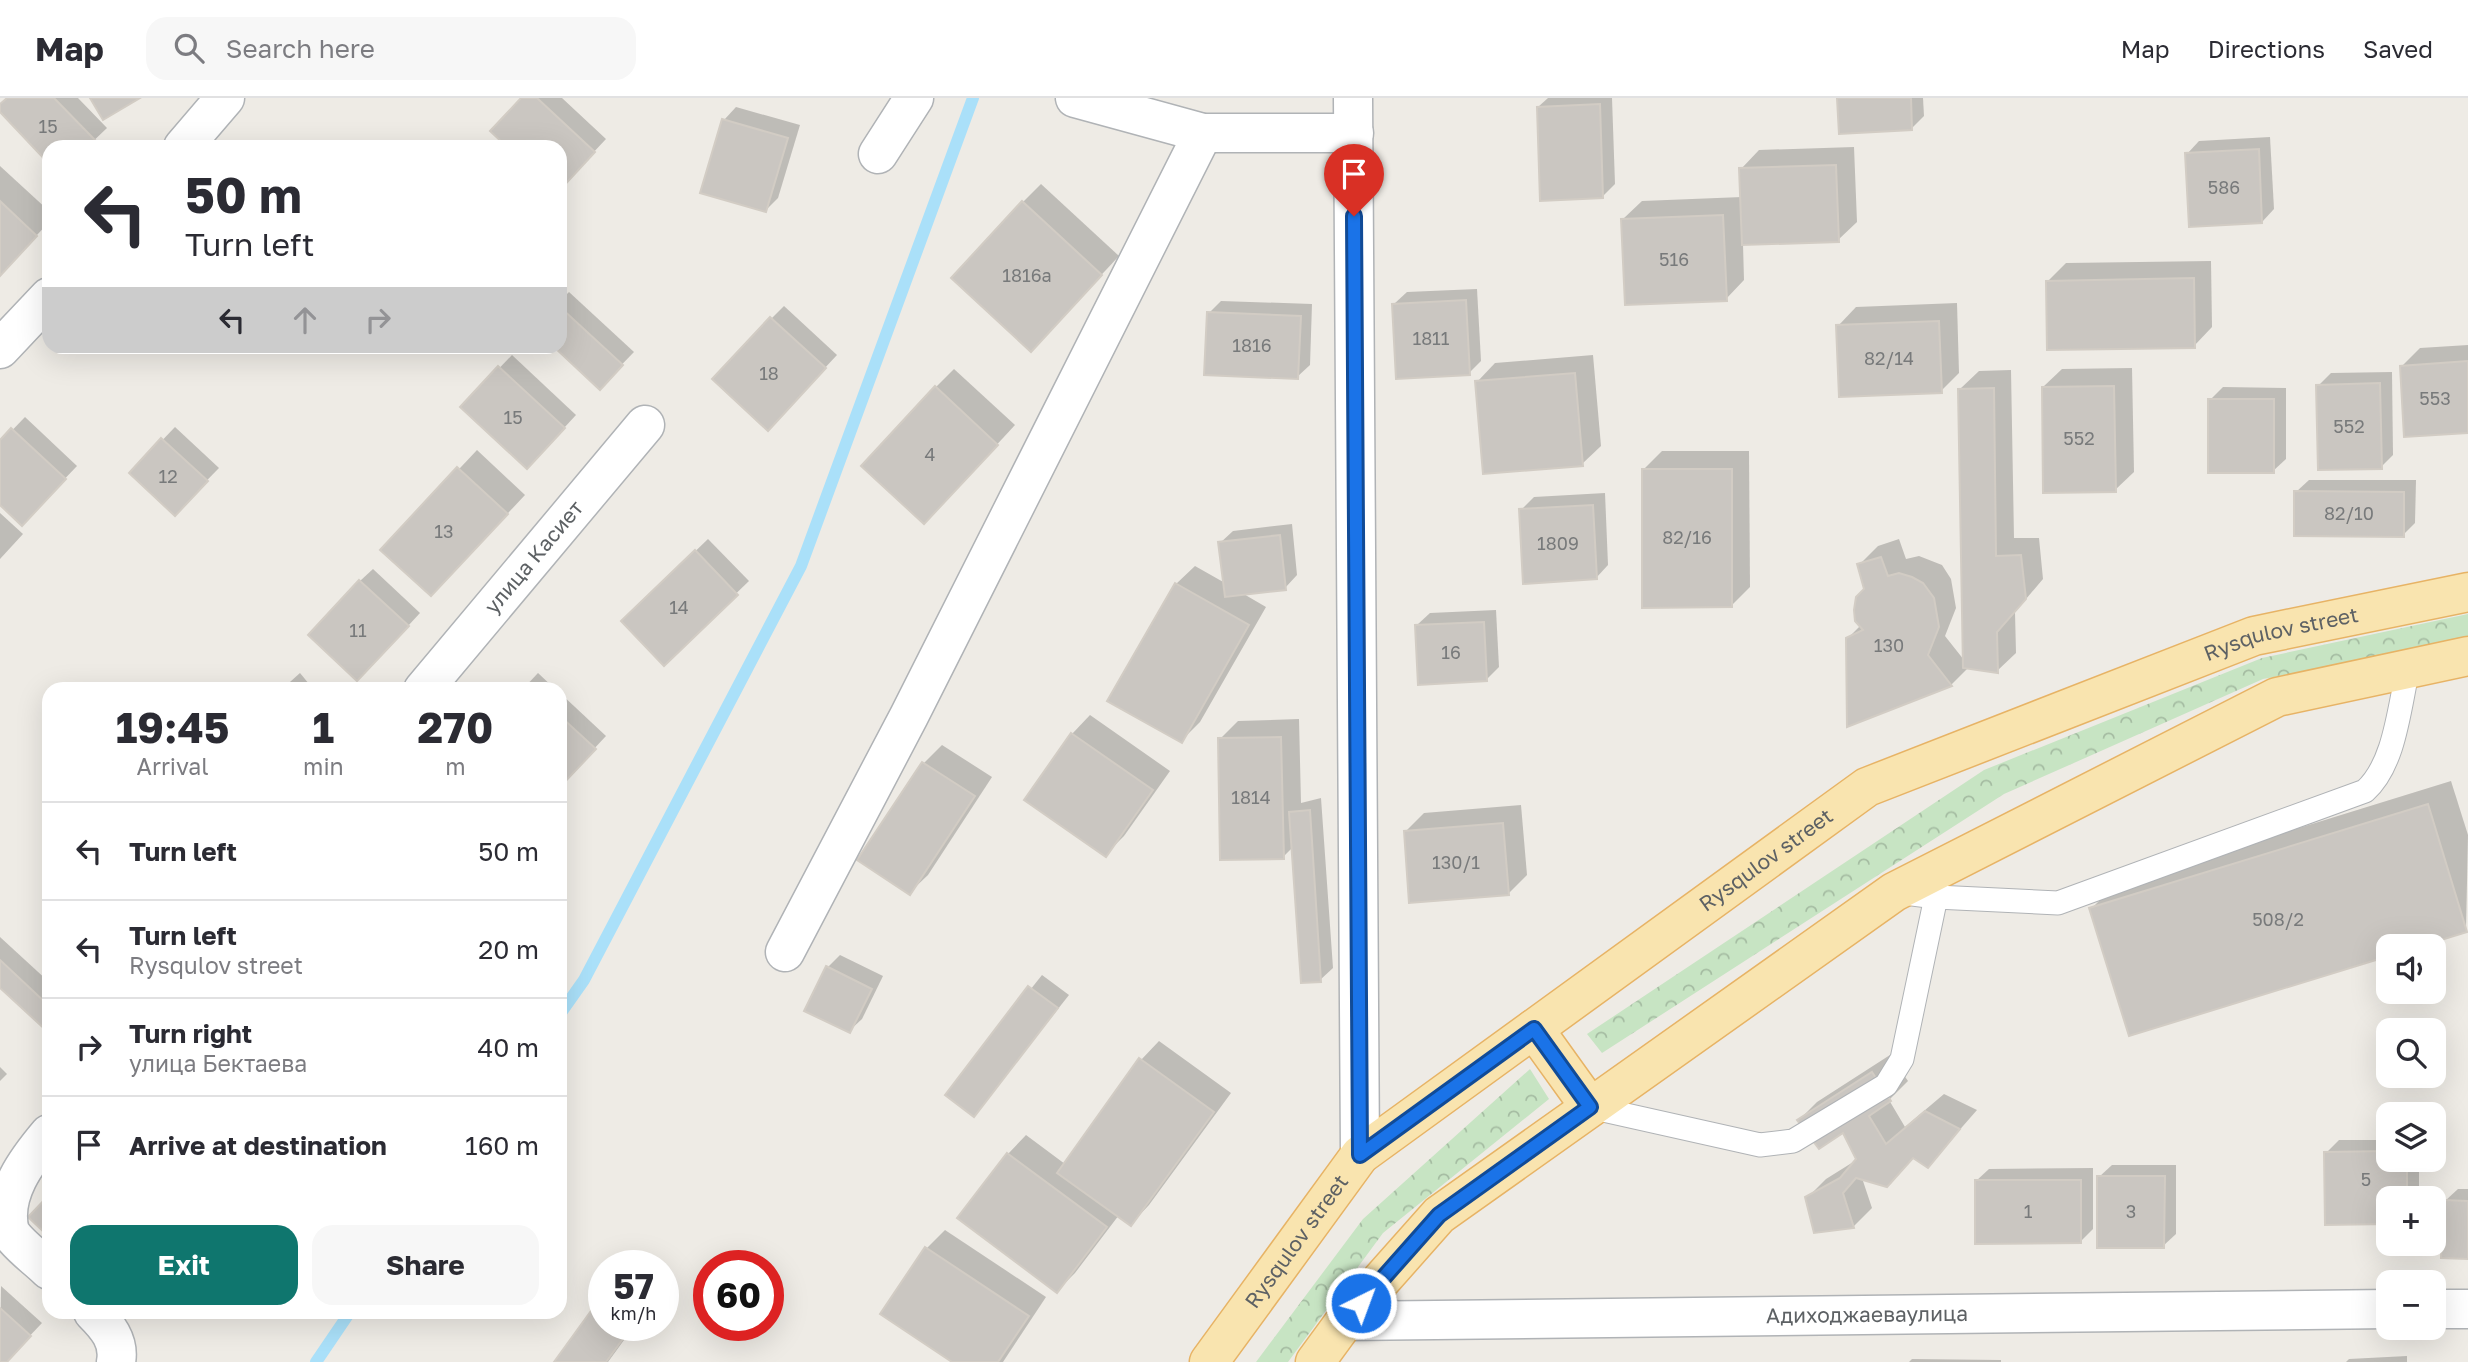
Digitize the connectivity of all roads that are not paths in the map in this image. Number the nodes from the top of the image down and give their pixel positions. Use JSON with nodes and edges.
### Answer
{"nodes":[{"id":1,"x":225,"y":98,"type":"edge"},
{"id":2,"x":914,"y":98,"type":"edge"},
{"id":3,"x":1075,"y":98,"type":"edge"},
{"id":4,"x":1353,"y":115,"type":"edge"},
{"id":5,"x":1203,"y":133,"type":"junction"},
{"id":6,"x":189,"y":140,"type":"edge"},
{"id":7,"x":878,"y":154,"type":"dead end"},
{"id":8,"x":42,"y":304,"type":"edge"},
{"id":9,"x":0,"y":349,"type":"edge"},
{"id":10,"x":645,"y":425,"type":"dead end"},
{"id":11,"x":2468,"y":592,"type":"edge"},
{"id":12,"x":2468,"y":656,"type":"edge"},
{"id":13,"x":2408,"y":669,"type":"junction"},
{"id":14,"x":430,"y":682,"type":"edge"},
{"id":15,"x":1894,"y":892,"type":"junction"},
{"id":16,"x":1936,"y":897,"type":"junction"},
{"id":17,"x":785,"y":952,"type":"dead end"},
{"id":18,"x":1534,"y":1029,"type":"junction"},
{"id":19,"x":1590,"y":1107,"type":"junction"},
{"id":20,"x":42,"y":1142,"type":"edge"},
{"id":21,"x":1360,"y":1155,"type":"junction"},
{"id":22,"x":42,"y":1263,"type":"edge"},
{"id":23,"x":2446,"y":1309,"type":"edge"},
{"id":24,"x":2468,"y":1309,"type":"edge"},
{"id":25,"x":2376,"y":1310,"type":"edge"},
{"id":26,"x":100,"y":1319,"type":"edge"},
{"id":27,"x":1345,"y":1321,"type":"junction"},
{"id":28,"x":116,"y":1362,"type":"edge"},
{"id":29,"x":1209,"y":1362,"type":"edge"},
{"id":30,"x":1315,"y":1362,"type":"edge"}],
"edges":[{"from":1,"to":6,"type":"street"},
{"from":2,"to":7,"type":"street"},
{"from":3,"to":5,"type":"street"},
{"from":4,"to":5,"type":"street"},
{"from":4,"to":21,"type":"street"},
{"from":5,"to":17,"type":"street"},
{"from":8,"to":9,"type":"street"},
{"from":10,"to":14,"type":"street","name":"улица Касиет"},
{"from":11,"to":18,"type":"main road","name":"Rysqulov street"},
{"from":12,"to":13,"type":"main road"},
{"from":13,"to":15,"type":"main road"},
{"from":13,"to":16,"type":"lane"},
{"from":15,"to":16,"type":"lane"},
{"from":15,"to":19,"type":"main road"},
{"from":16,"to":19,"type":"lane"},
{"from":18,"to":19,"type":"main road"},
{"from":18,"to":21,"type":"main road","name":"Rysqulov street"},
{"from":19,"to":27,"type":"main road"},
{"from":20,"to":22,"type":"street"},
{"from":21,"to":29,"type":"main road","name":"Rysqulov street"},
{"from":23,"to":24,"type":"street"},
{"from":25,"to":27,"type":"street","name":"Адиходжаеваулица"},
{"from":26,"to":28,"type":"street"},
{"from":27,"to":30,"type":"main road"}]}
